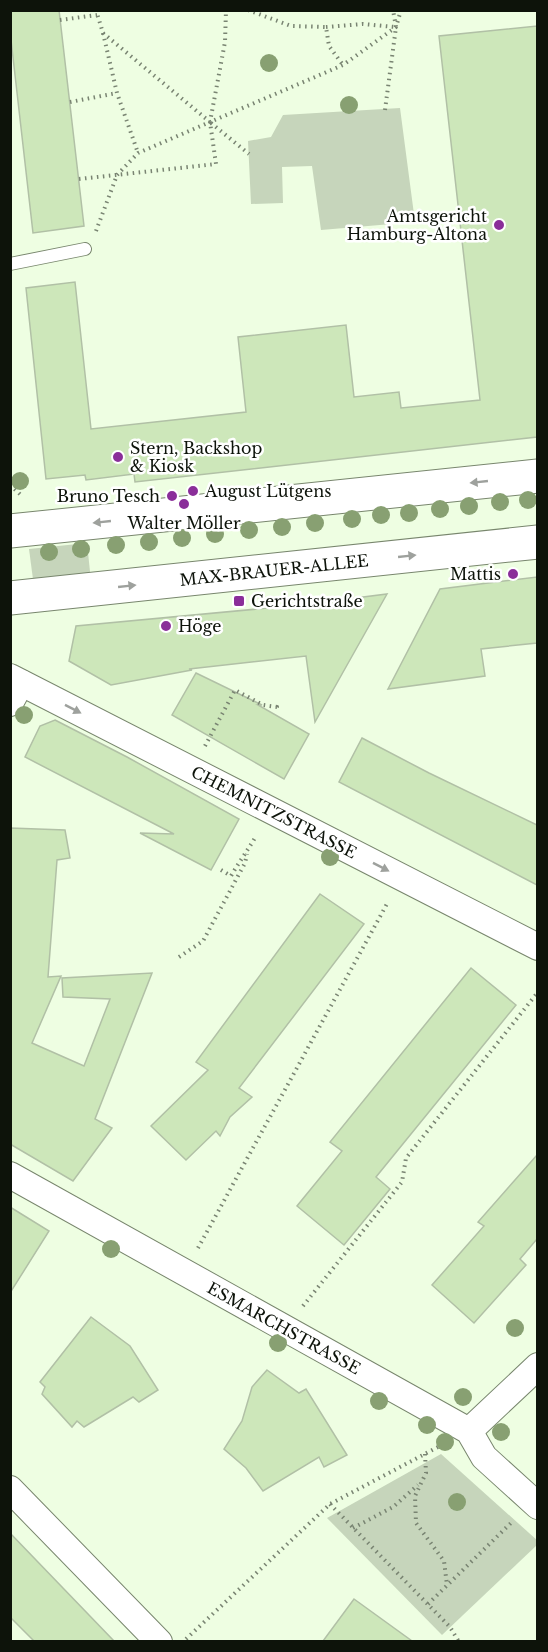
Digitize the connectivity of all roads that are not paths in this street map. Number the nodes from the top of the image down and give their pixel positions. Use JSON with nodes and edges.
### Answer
{"nodes":[{"id":1,"x":85,"y":249,"type":"road end"},
{"id":2,"x":10,"y":264,"type":"edge"},
{"id":3,"x":537,"y":476,"type":"edge"},
{"id":4,"x":10,"y":531,"type":"edge"},
{"id":5,"x":537,"y":542,"type":"edge"},
{"id":6,"x":10,"y":598,"type":"edge"},
{"id":7,"x":14,"y":688,"type":"edge"},
{"id":8,"x":537,"y":947,"type":"edge"},
{"id":9,"x":10,"y":1175,"type":"edge"},
{"id":10,"x":537,"y":1365,"type":"edge"},
{"id":11,"x":469,"y":1431,"type":"junction"},
{"id":12,"x":10,"y":1489,"type":"edge"},
{"id":13,"x":535,"y":1504,"type":"edge"},
{"id":14,"x":159,"y":1641,"type":"edge"}],
"edges":[{"from":1,"to":2,"type":"lane"},
{"from":3,"to":4,"type":"main road","one_way":true},
{"from":6,"to":5,"type":"main road","name":"MAX-BRAUER-ALLEE","one_way":true},
{"from":7,"to":8,"type":"street","name":"CHEMNITZSTRASSE","one_way":true},
{"from":9,"to":11,"type":"street","name":"ESMARCHSTRASSE"},
{"from":10,"to":11,"type":"street"},
{"from":11,"to":13,"type":"street"},
{"from":12,"to":14,"type":"street"}]}
